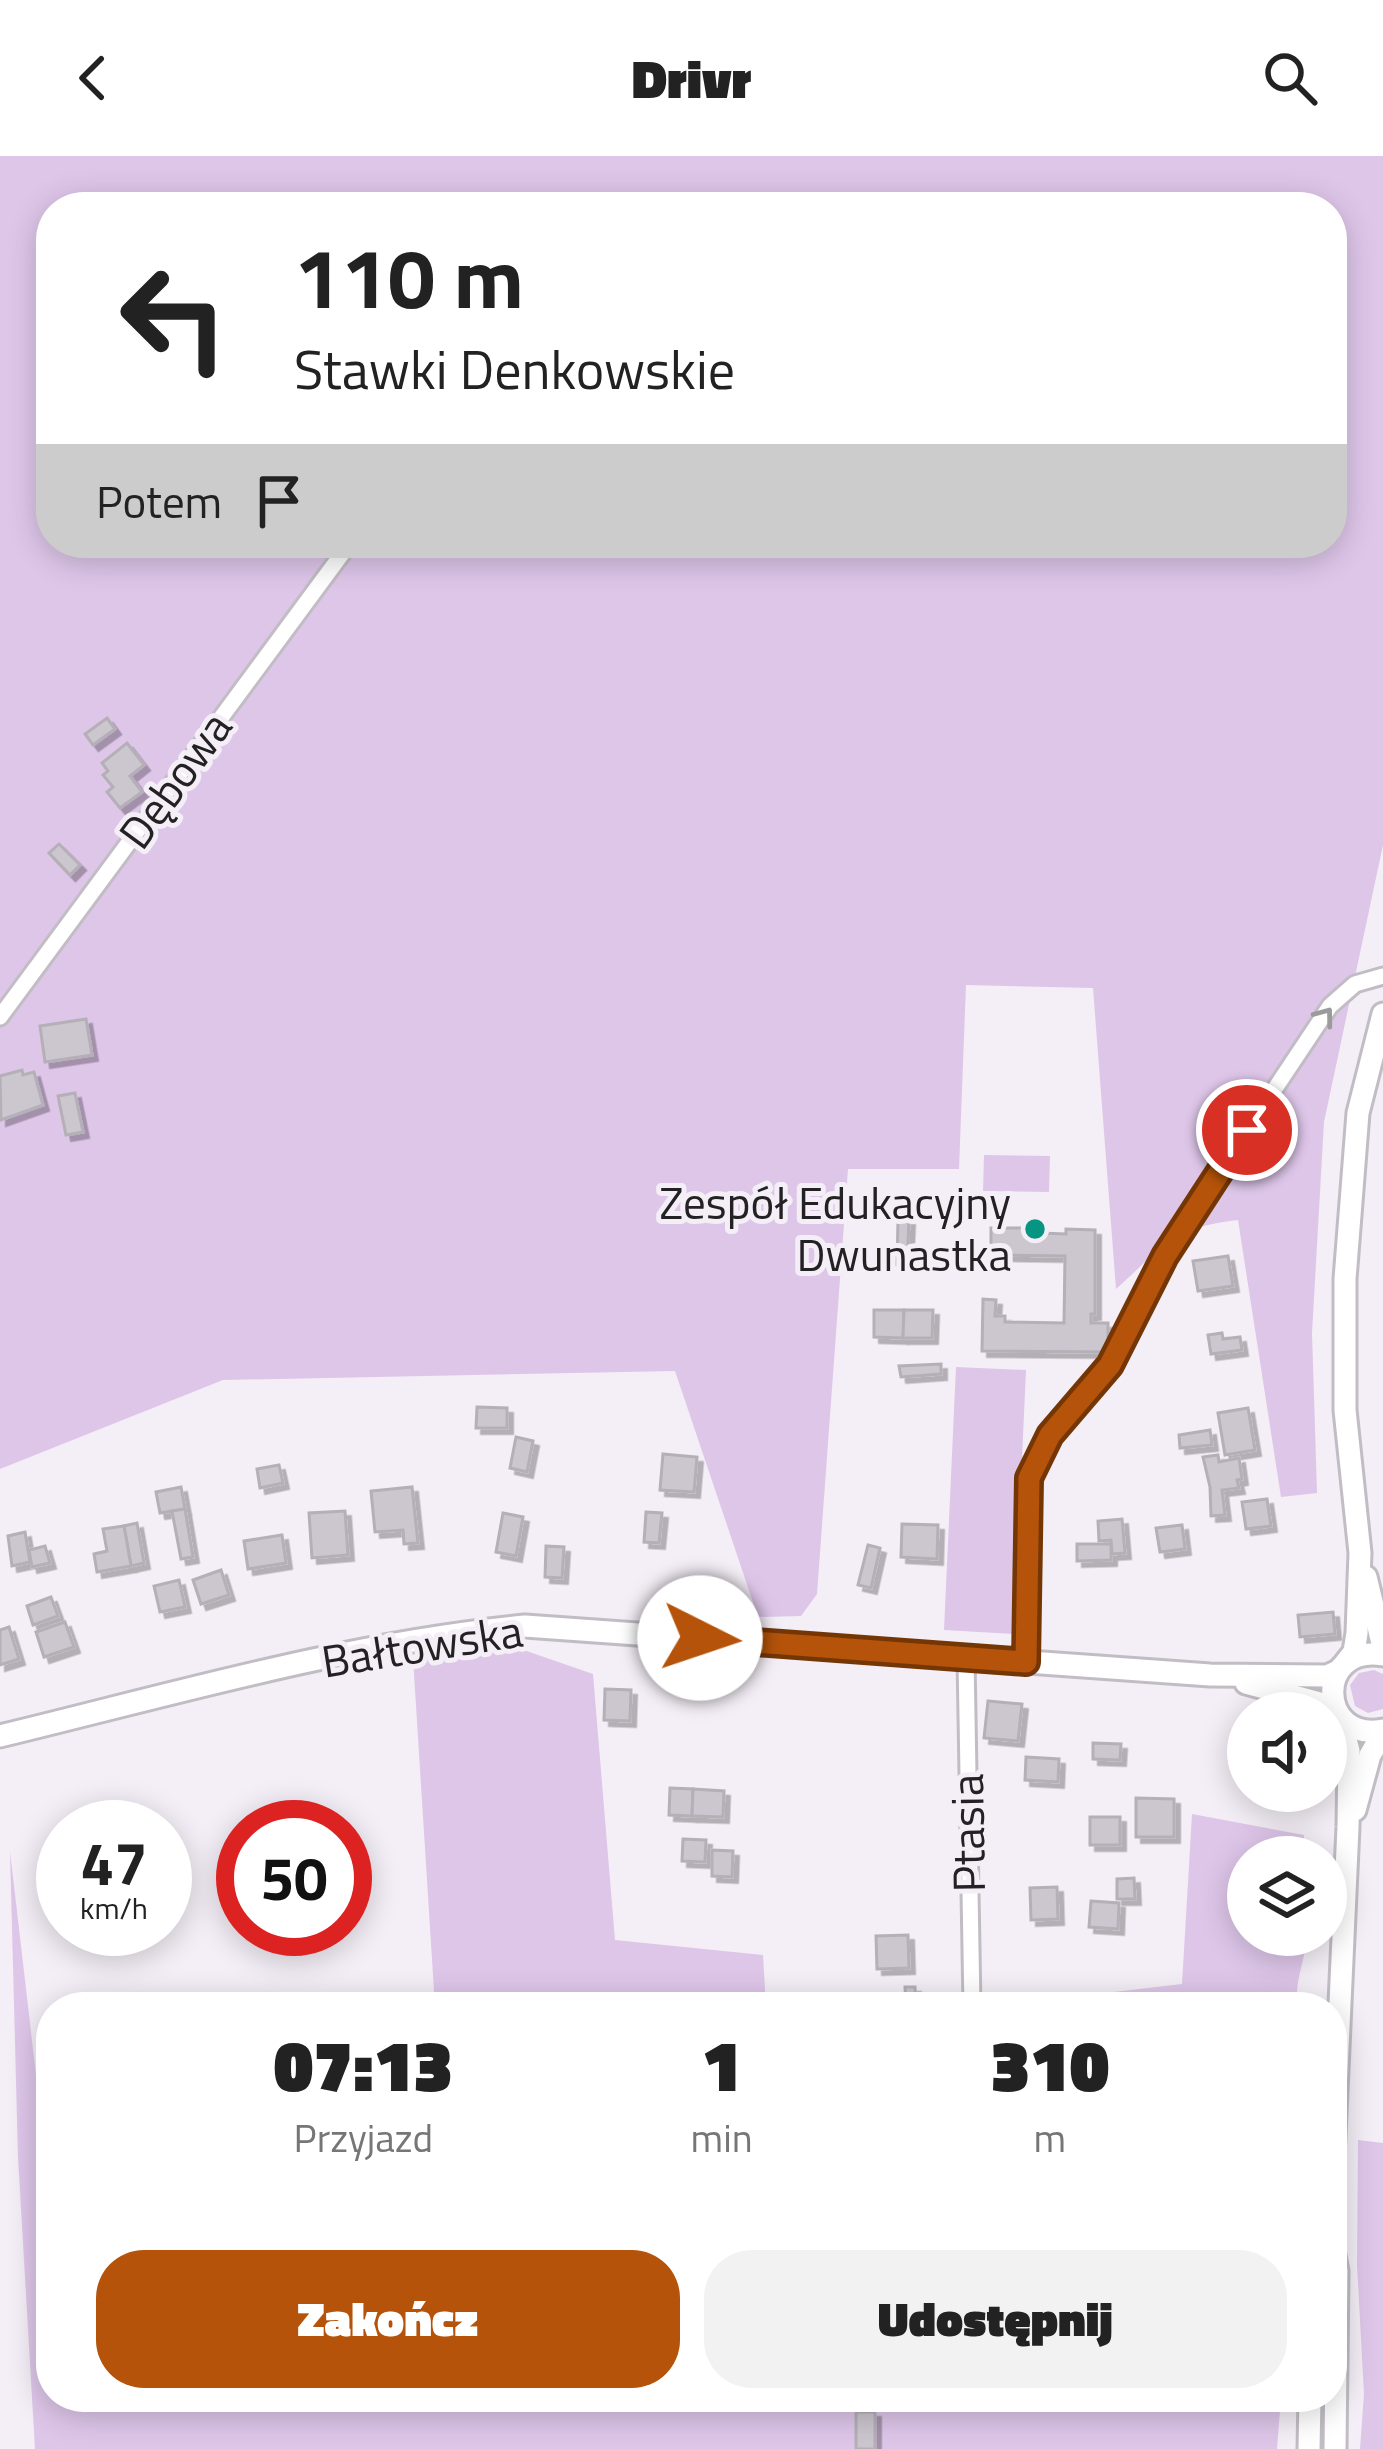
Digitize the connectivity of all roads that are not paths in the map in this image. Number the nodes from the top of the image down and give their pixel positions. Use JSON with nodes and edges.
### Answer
{"nodes":[{"id":1,"x":339,"y":558,"type":"edge"},
{"id":2,"x":1383,"y":976,"type":"edge"},
{"id":3,"x":1383,"y":1014,"type":"edge"},
{"id":4,"x":0,"y":1017,"type":"edge"},
{"id":5,"x":1360,"y":1553,"type":"junction"},
{"id":6,"x":1383,"y":1651,"type":"edge"},
{"id":7,"x":966,"y":1658,"type":"junction"},
{"id":8,"x":1026,"y":1662,"type":"junction"},
{"id":9,"x":1342,"y":1666,"type":"junction"},
{"id":10,"x":1210,"y":1675,"type":"junction"},
{"id":11,"x":1268,"y":1692,"type":"edge"},
{"id":12,"x":1333,"y":1692,"type":"edge"},
{"id":13,"x":1347,"y":1720,"type":"edge"},
{"id":14,"x":1383,"y":1731,"type":"edge"},
{"id":15,"x":0,"y":1736,"type":"edge"},
{"id":16,"x":1347,"y":1744,"type":"edge"},
{"id":17,"x":1348,"y":1827,"type":"junction"},
{"id":18,"x":973,"y":1992,"type":"edge"},
{"id":19,"x":1341,"y":1992,"type":"edge"},
{"id":20,"x":1310,"y":2412,"type":"edge"},
{"id":21,"x":1335,"y":2412,"type":"edge"},
{"id":22,"x":1309,"y":2449,"type":"edge"},
{"id":23,"x":1335,"y":2449,"type":"edge"}],
"edges":[{"from":1,"to":4,"type":"street","name":"Dębowa"},
{"from":8,"to":2,"type":"street","one_way":true},
{"from":3,"to":5,"type":"main road"},
{"from":5,"to":6,"type":"main road"},
{"from":5,"to":9,"type":"main road"},
{"from":6,"to":9,"type":"main road","name":"Bałtowska"},
{"from":7,"to":8,"type":"main road","name":"Bałtowska"},
{"from":7,"to":15,"type":"main road","name":"Bałtowska"},
{"from":7,"to":18,"type":"street","name":"Ptasia"},
{"from":8,"to":10,"type":"main road","name":"Bałtowska"},
{"from":9,"to":10,"type":"main road","name":"Bałtowska"},
{"from":9,"to":12,"type":"main road"},
{"from":10,"to":11,"type":"main road","name":"Bałtowska"},
{"from":13,"to":14,"type":"main road","name":"Bałtowska"},
{"from":14,"to":17,"type":"main road"},
{"from":16,"to":17,"type":"main road"},
{"from":17,"to":19,"type":"main road"},
{"from":20,"to":22,"type":"main road"},
{"from":21,"to":23,"type":"main road"}]}
